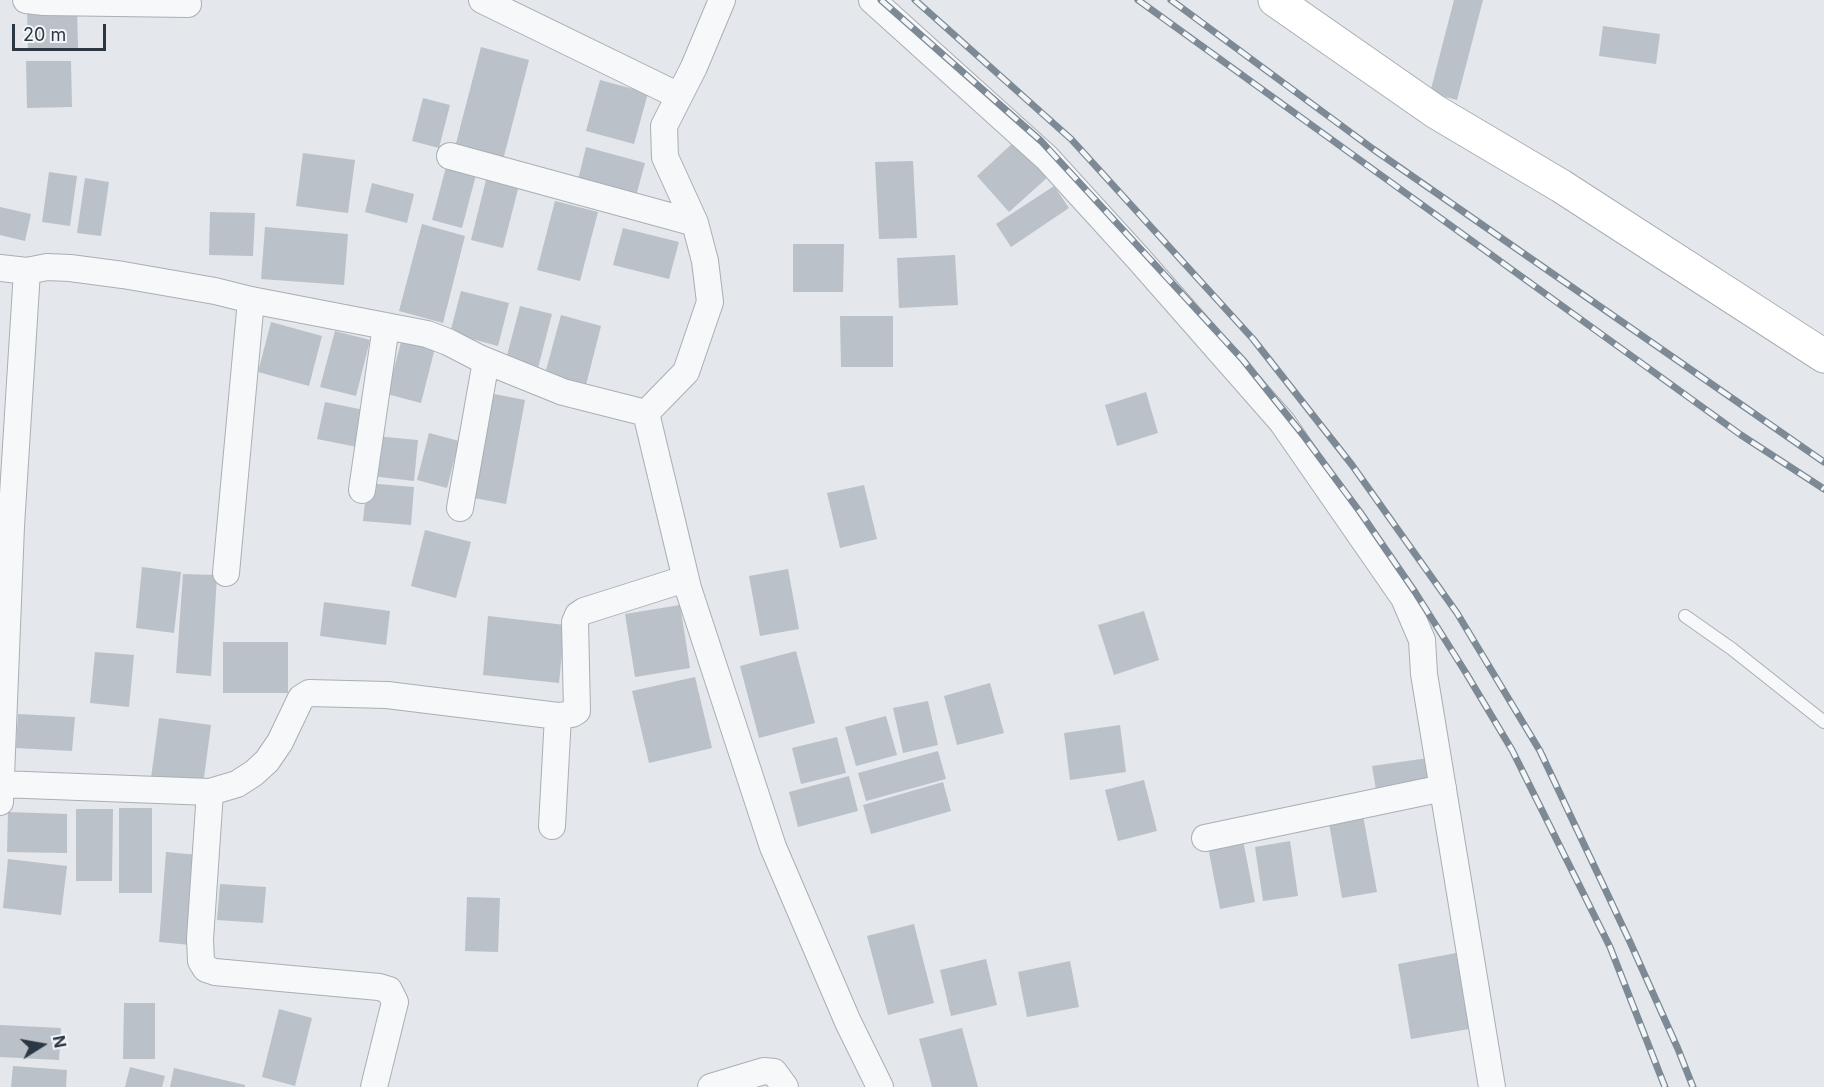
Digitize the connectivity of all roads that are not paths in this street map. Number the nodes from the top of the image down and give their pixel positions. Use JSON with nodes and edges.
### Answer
{"nodes":[{"id":1,"x":26,"y":0,"type":"edge"},
{"id":2,"x":482,"y":0,"type":"edge"},
{"id":3,"x":722,"y":0,"type":"edge"},
{"id":4,"x":872,"y":0,"type":"edge"},
{"id":5,"x":1275,"y":0,"type":"edge"},
{"id":6,"x":188,"y":4,"type":"dead end"},
{"id":7,"x":679,"y":96,"type":"junction"},
{"id":8,"x":450,"y":156,"type":"dead end"},
{"id":9,"x":695,"y":224,"type":"junction"},
{"id":10,"x":0,"y":268,"type":"edge"},
{"id":11,"x":27,"y":271,"type":"junction"},
{"id":12,"x":251,"y":300,"type":"junction"},
{"id":13,"x":386,"y":326,"type":"junction"},
{"id":14,"x":1824,"y":356,"type":"edge"},
{"id":15,"x":486,"y":361,"type":"junction"},
{"id":16,"x":646,"y":413,"type":"junction"},
{"id":17,"x":362,"y":490,"type":"dead end"},
{"id":18,"x":460,"y":508,"type":"dead end"},
{"id":19,"x":6,"y":525,"type":"edge"},
{"id":20,"x":226,"y":573,"type":"dead end"},
{"id":21,"x":685,"y":579,"type":"junction"},
{"id":22,"x":1685,"y":616,"type":"dead end"},
{"id":23,"x":558,"y":716,"type":"junction"},
{"id":24,"x":1824,"y":722,"type":"edge"},
{"id":25,"x":1443,"y":788,"type":"junction"},
{"id":26,"x":1,"y":790,"type":"edge"},
{"id":27,"x":210,"y":792,"type":"junction"},
{"id":28,"x":552,"y":826,"type":"dead end"},
{"id":29,"x":1205,"y":838,"type":"dead end"},
{"id":30,"x":374,"y":1087,"type":"edge"},
{"id":31,"x":711,"y":1087,"type":"edge"},
{"id":32,"x":785,"y":1087,"type":"edge"},
{"id":33,"x":880,"y":1087,"type":"edge"},
{"id":34,"x":1491,"y":1087,"type":"edge"}],
"edges":[{"from":1,"to":6,"type":"street"},
{"from":2,"to":7,"type":"street"},
{"from":3,"to":7,"type":"street"},
{"from":4,"to":25,"type":"street"},
{"from":5,"to":14,"type":"street"},
{"from":7,"to":9,"type":"street"},
{"from":8,"to":9,"type":"street"},
{"from":9,"to":16,"type":"street"},
{"from":10,"to":11,"type":"street"},
{"from":11,"to":12,"type":"street"},
{"from":11,"to":19,"type":"street"},
{"from":12,"to":13,"type":"street"},
{"from":12,"to":20,"type":"street"},
{"from":13,"to":15,"type":"street"},
{"from":13,"to":17,"type":"street"},
{"from":15,"to":16,"type":"street"},
{"from":15,"to":18,"type":"street"},
{"from":16,"to":21,"type":"street"},
{"from":19,"to":26,"type":"street"},
{"from":21,"to":23,"type":"street"},
{"from":21,"to":33,"type":"street"},
{"from":22,"to":24,"type":"lane"},
{"from":23,"to":27,"type":"street"},
{"from":23,"to":28,"type":"street"},
{"from":25,"to":29,"type":"street"},
{"from":25,"to":34,"type":"street"},
{"from":26,"to":27,"type":"street"},
{"from":27,"to":30,"type":"street"},
{"from":31,"to":32,"type":"street"}]}
